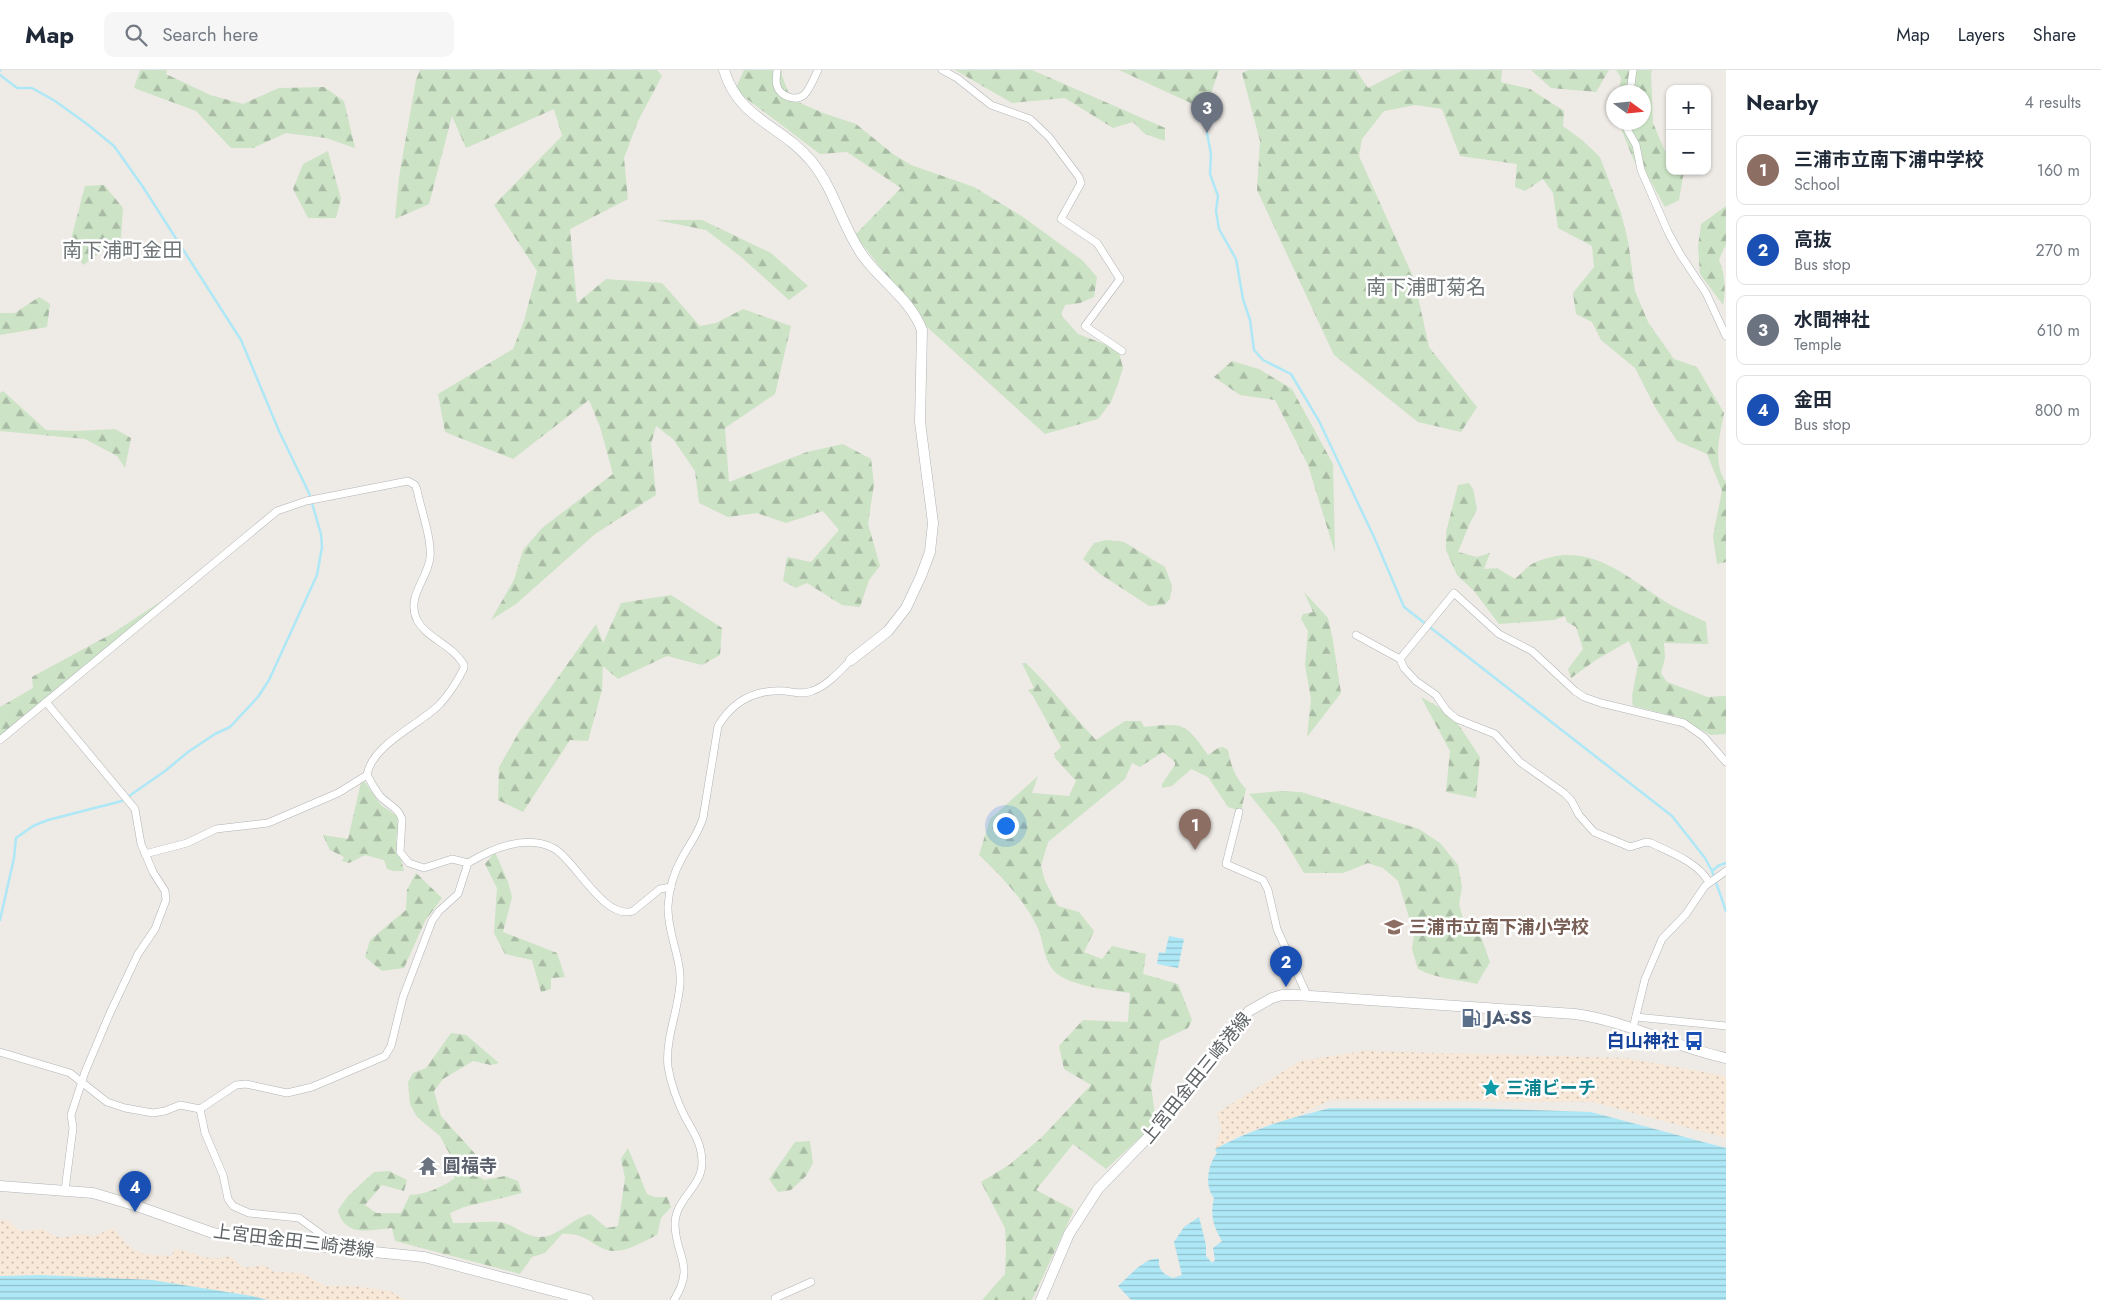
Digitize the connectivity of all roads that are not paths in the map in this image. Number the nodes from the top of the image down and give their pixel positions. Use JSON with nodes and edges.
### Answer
{"nodes":[{"id":1,"x":724,"y":70,"type":"edge"},
{"id":2,"x":777,"y":70,"type":"edge"},
{"id":3,"x":818,"y":70,"type":"edge"},
{"id":4,"x":942,"y":70,"type":"edge"},
{"id":5,"x":1633,"y":70,"type":"edge"},
{"id":6,"x":1631,"y":85,"type":"edge"},
{"id":7,"x":1628,"y":130,"type":"edge"},
{"id":8,"x":1726,"y":336,"type":"edge"},
{"id":9,"x":1122,"y":351,"type":"dead end"},
{"id":10,"x":1356,"y":635,"type":"dead end"},
{"id":11,"x":1400,"y":659,"type":"junction"},
{"id":12,"x":851,"y":660,"type":"joint"},
{"id":13,"x":46,"y":702,"type":"junction"},
{"id":14,"x":0,"y":740,"type":"edge"},
{"id":15,"x":1726,"y":762,"type":"edge"},
{"id":16,"x":367,"y":775,"type":"junction"},
{"id":17,"x":1239,"y":812,"type":"dead end"},
{"id":18,"x":145,"y":854,"type":"junction"},
{"id":19,"x":468,"y":863,"type":"junction"},
{"id":20,"x":1724,"y":872,"type":"edge"},
{"id":21,"x":1709,"y":882,"type":"junction"},
{"id":22,"x":671,"y":886,"type":"junction"},
{"id":23,"x":1307,"y":995,"type":"junction"},
{"id":24,"x":1636,"y":1017,"type":"junction"},
{"id":25,"x":1726,"y":1026,"type":"edge"},
{"id":26,"x":1632,"y":1028,"type":"junction"},
{"id":27,"x":0,"y":1052,"type":"edge"},
{"id":28,"x":1726,"y":1058,"type":"edge"},
{"id":29,"x":82,"y":1083,"type":"junction"},
{"id":30,"x":200,"y":1109,"type":"junction"},
{"id":31,"x":0,"y":1186,"type":"edge"},
{"id":32,"x":65,"y":1190,"type":"junction"},
{"id":33,"x":340,"y":1248,"type":"junction"},
{"id":34,"x":811,"y":1282,"type":"dead end"},
{"id":35,"x":588,"y":1300,"type":"edge"},
{"id":36,"x":674,"y":1300,"type":"edge"},
{"id":37,"x":775,"y":1300,"type":"edge"},
{"id":38,"x":1040,"y":1300,"type":"edge"}],
"edges":[{"from":1,"to":12,"type":"main road"},
{"from":2,"to":3,"type":"street"},
{"from":4,"to":9,"type":"street"},
{"from":5,"to":6,"type":"street"},
{"from":7,"to":8,"type":"street"},
{"from":10,"to":11,"type":"street"},
{"from":11,"to":15,"type":"street"},
{"from":11,"to":21,"type":"street"},
{"from":12,"to":22,"type":"street"},
{"from":13,"to":14,"type":"street"},
{"from":13,"to":16,"type":"street"},
{"from":13,"to":18,"type":"street"},
{"from":16,"to":18,"type":"street"},
{"from":16,"to":19,"type":"street"},
{"from":17,"to":23,"type":"street"},
{"from":18,"to":29,"type":"street"},
{"from":19,"to":22,"type":"street"},
{"from":19,"to":30,"type":"street"},
{"from":20,"to":21,"type":"street"},
{"from":21,"to":24,"type":"street"},
{"from":22,"to":36,"type":"street"},
{"from":23,"to":26,"type":"main road","name":"上宮田金田三崎港線"},
{"from":23,"to":38,"type":"main road","name":"上宮田金田三崎港線"},
{"from":24,"to":25,"type":"street"},
{"from":24,"to":26,"type":"street"},
{"from":26,"to":28,"type":"main road","name":"上宮田金田三崎港線"},
{"from":27,"to":29,"type":"street"},
{"from":29,"to":30,"type":"street"},
{"from":29,"to":32,"type":"street"},
{"from":30,"to":33,"type":"street"},
{"from":31,"to":32,"type":"main road","name":"上宮田金田三崎港線"},
{"from":32,"to":33,"type":"main road","name":"上宮田金田三崎港線"},
{"from":33,"to":35,"type":"main road","name":"上宮田金田三崎港線"},
{"from":34,"to":37,"type":"street"}]}
